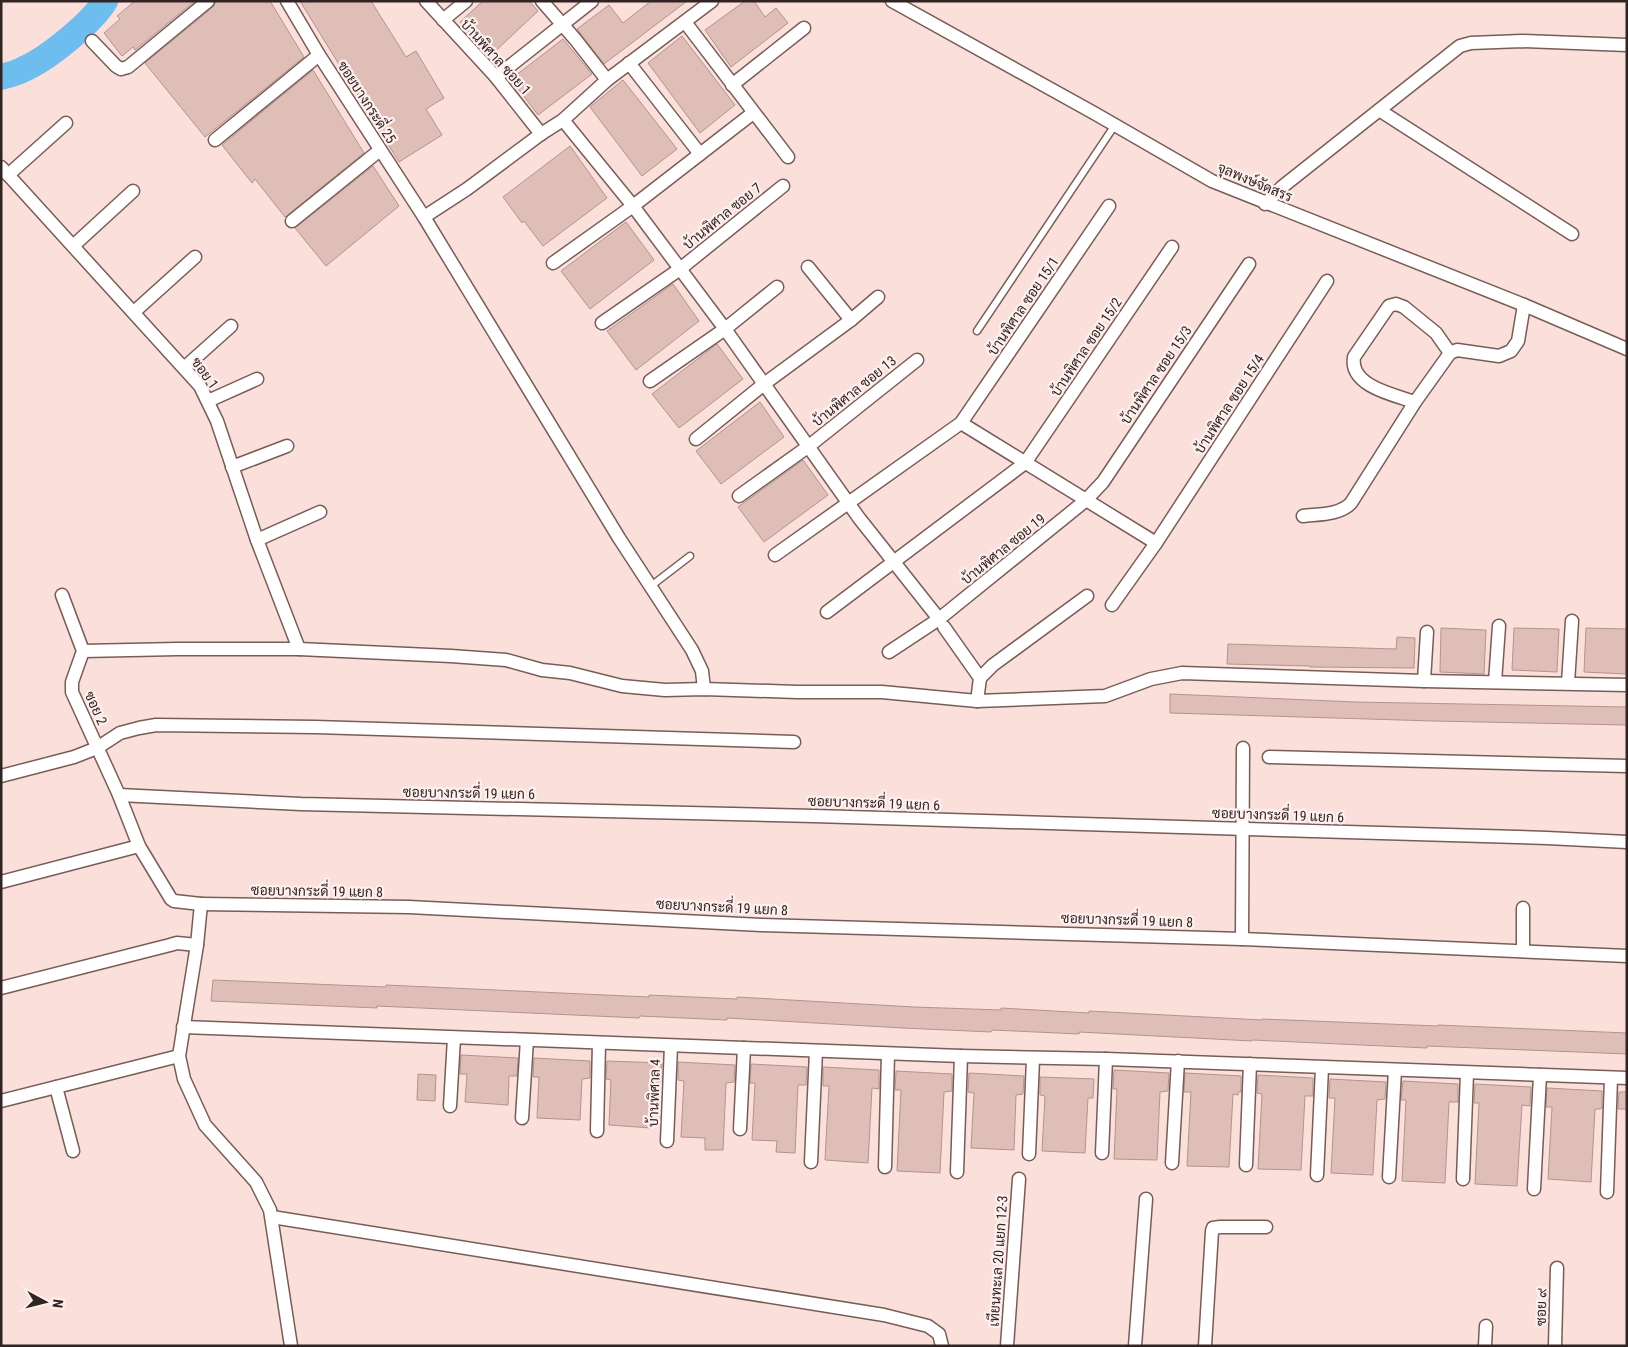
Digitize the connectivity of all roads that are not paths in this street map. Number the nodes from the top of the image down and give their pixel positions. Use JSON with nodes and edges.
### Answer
{"nodes":[{"id":1,"x":208,"y":1,"type":"edge"},
{"id":2,"x":287,"y":1,"type":"edge"},
{"id":3,"x":426,"y":1,"type":"edge"},
{"id":4,"x":466,"y":1,"type":"edge"},
{"id":5,"x":542,"y":1,"type":"edge"},
{"id":6,"x":592,"y":1,"type":"edge"},
{"id":7,"x":712,"y":1,"type":"edge"},
{"id":8,"x":892,"y":1,"type":"edge"},
{"id":9,"x":443,"y":20,"type":"junction"},
{"id":10,"x":685,"y":22,"type":"junction"},
{"id":11,"x":563,"y":24,"type":"junction"},
{"id":12,"x":804,"y":28,"type":"dead end"},
{"id":13,"x":92,"y":41,"type":"dead end"},
{"id":14,"x":1627,"y":45,"type":"edge"},
{"id":15,"x":319,"y":55,"type":"junction"},
{"id":16,"x":629,"y":63,"type":"junction"},
{"id":17,"x":496,"y":77,"type":"junction"},
{"id":18,"x":607,"y":80,"type":"junction"},
{"id":19,"x":732,"y":85,"type":"junction"},
{"id":20,"x":1379,"y":110,"type":"junction"},
{"id":21,"x":753,"y":113,"type":"junction"},
{"id":22,"x":563,"y":120,"type":"junction"},
{"id":23,"x":66,"y":123,"type":"dead end"},
{"id":24,"x":1115,"y":125,"type":"junction"},
{"id":25,"x":542,"y":134,"type":"junction"},
{"id":26,"x":215,"y":140,"type":"dead end"},
{"id":27,"x":380,"y":150,"type":"junction"},
{"id":28,"x":700,"y":154,"type":"junction"},
{"id":29,"x":788,"y":157,"type":"dead end"},
{"id":30,"x":5,"y":171,"type":"edge"},
{"id":31,"x":783,"y":186,"type":"dead end"},
{"id":32,"x":133,"y":191,"type":"dead end"},
{"id":33,"x":1265,"y":204,"type":"junction"},
{"id":34,"x":633,"y":206,"type":"junction"},
{"id":35,"x":1110,"y":206,"type":"dead end"},
{"id":36,"x":424,"y":217,"type":"junction"},
{"id":37,"x":292,"y":221,"type":"dead end"},
{"id":38,"x":1572,"y":234,"type":"dead end"},
{"id":39,"x":73,"y":246,"type":"junction"},
{"id":40,"x":1172,"y":247,"type":"dead end"},
{"id":41,"x":195,"y":257,"type":"dead end"},
{"id":42,"x":553,"y":263,"type":"dead end"},
{"id":43,"x":1249,"y":264,"type":"dead end"},
{"id":44,"x":808,"y":267,"type":"dead end"},
{"id":45,"x":680,"y":269,"type":"junction"},
{"id":46,"x":1328,"y":281,"type":"dead end"},
{"id":47,"x":777,"y":287,"type":"dead end"},
{"id":48,"x":878,"y":297,"type":"dead end"},
{"id":49,"x":1524,"y":305,"type":"junction"},
{"id":50,"x":134,"y":312,"type":"junction"},
{"id":51,"x":851,"y":320,"type":"junction"},
{"id":52,"x":602,"y":323,"type":"dead end"},
{"id":53,"x":231,"y":326,"type":"dead end"},
{"id":54,"x":725,"y":329,"type":"junction"},
{"id":55,"x":977,"y":331,"type":"dead end"},
{"id":56,"x":1627,"y":349,"type":"edge"},
{"id":57,"x":1450,"y":353,"type":"junction"},
{"id":58,"x":917,"y":360,"type":"dead end"},
{"id":59,"x":184,"y":368,"type":"junction"},
{"id":60,"x":257,"y":379,"type":"dead end"},
{"id":61,"x":650,"y":381,"type":"dead end"},
{"id":62,"x":764,"y":384,"type":"junction"},
{"id":63,"x":208,"y":401,"type":"junction"},
{"id":64,"x":1415,"y":402,"type":"junction"},
{"id":65,"x":960,"y":424,"type":"junction"},
{"id":66,"x":696,"y":439,"type":"dead end"},
{"id":67,"x":287,"y":446,"type":"dead end"},
{"id":68,"x":809,"y":446,"type":"junction"},
{"id":69,"x":1025,"y":463,"type":"junction"},
{"id":70,"x":232,"y":467,"type":"junction"},
{"id":71,"x":740,"y":496,"type":"dead end"},
{"id":72,"x":1085,"y":501,"type":"junction"},
{"id":73,"x":849,"y":504,"type":"junction"},
{"id":74,"x":320,"y":512,"type":"dead end"},
{"id":75,"x":1303,"y":516,"type":"dead end"},
{"id":76,"x":257,"y":540,"type":"junction"},
{"id":77,"x":1156,"y":543,"type":"junction"},
{"id":78,"x":775,"y":555,"type":"dead end"},
{"id":79,"x":690,"y":556,"type":"dead end"},
{"id":80,"x":893,"y":563,"type":"junction"},
{"id":81,"x":651,"y":586,"type":"junction"},
{"id":82,"x":62,"y":595,"type":"dead end"},
{"id":83,"x":1087,"y":596,"type":"dead end"},
{"id":84,"x":1112,"y":605,"type":"dead end"},
{"id":85,"x":827,"y":612,"type":"dead end"},
{"id":86,"x":1572,"y":621,"type":"dead end"},
{"id":87,"x":942,"y":623,"type":"junction"},
{"id":88,"x":1499,"y":626,"type":"dead end"},
{"id":89,"x":1427,"y":632,"type":"dead end"},
{"id":90,"x":298,"y":649,"type":"junction"},
{"id":91,"x":83,"y":651,"type":"junction"},
{"id":92,"x":889,"y":652,"type":"dead end"},
{"id":93,"x":980,"y":678,"type":"junction"},
{"id":94,"x":1424,"y":681,"type":"junction"},
{"id":95,"x":1495,"y":682,"type":"junction"},
{"id":96,"x":1568,"y":683,"type":"junction"},
{"id":97,"x":1627,"y":685,"type":"edge"},
{"id":98,"x":704,"y":689,"type":"junction"},
{"id":99,"x":977,"y":701,"type":"junction"},
{"id":100,"x":794,"y":742,"type":"dead end"},
{"id":101,"x":97,"y":748,"type":"junction"},
{"id":102,"x":1243,"y":748,"type":"dead end"},
{"id":103,"x":1269,"y":757,"type":"dead end"},
{"id":104,"x":1627,"y":766,"type":"edge"},
{"id":105,"x":1,"y":776,"type":"edge"},
{"id":106,"x":119,"y":795,"type":"junction"},
{"id":107,"x":1242,"y":829,"type":"junction"},
{"id":108,"x":1627,"y":842,"type":"edge"},
{"id":109,"x":139,"y":846,"type":"junction"},
{"id":110,"x":1,"y":882,"type":"edge"},
{"id":111,"x":201,"y":904,"type":"junction"},
{"id":112,"x":1523,"y":908,"type":"dead end"},
{"id":113,"x":1242,"y":939,"type":"junction"},
{"id":114,"x":196,"y":945,"type":"junction"},
{"id":115,"x":1523,"y":951,"type":"junction"},
{"id":116,"x":1627,"y":956,"type":"edge"},
{"id":117,"x":1,"y":988,"type":"edge"},
{"id":118,"x":183,"y":1027,"type":"junction"},
{"id":119,"x":454,"y":1038,"type":"junction"},
{"id":120,"x":526,"y":1040,"type":"junction"},
{"id":121,"x":599,"y":1043,"type":"junction"},
{"id":122,"x":671,"y":1046,"type":"junction"},
{"id":123,"x":744,"y":1048,"type":"junction"},
{"id":124,"x":816,"y":1051,"type":"junction"},
{"id":125,"x":888,"y":1054,"type":"junction"},
{"id":126,"x":178,"y":1056,"type":"junction"},
{"id":127,"x":961,"y":1056,"type":"junction"},
{"id":128,"x":1033,"y":1059,"type":"junction"},
{"id":129,"x":1106,"y":1059,"type":"junction"},
{"id":130,"x":1178,"y":1061,"type":"junction"},
{"id":131,"x":1250,"y":1064,"type":"junction"},
{"id":132,"x":1322,"y":1068,"type":"junction"},
{"id":133,"x":1394,"y":1070,"type":"junction"},
{"id":134,"x":1467,"y":1073,"type":"junction"},
{"id":135,"x":1540,"y":1075,"type":"junction"},
{"id":136,"x":1611,"y":1078,"type":"junction"},
{"id":137,"x":1627,"y":1078,"type":"edge"},
{"id":138,"x":56,"y":1087,"type":"junction"},
{"id":139,"x":1,"y":1100,"type":"edge"},
{"id":140,"x":450,"y":1106,"type":"dead end"},
{"id":141,"x":522,"y":1118,"type":"dead end"},
{"id":142,"x":740,"y":1129,"type":"dead end"},
{"id":143,"x":597,"y":1131,"type":"dead end"},
{"id":144,"x":667,"y":1141,"type":"dead end"},
{"id":145,"x":74,"y":1151,"type":"dead end"},
{"id":146,"x":1102,"y":1153,"type":"dead end"},
{"id":147,"x":1029,"y":1154,"type":"dead end"},
{"id":148,"x":811,"y":1162,"type":"dead end"},
{"id":149,"x":1172,"y":1163,"type":"dead end"},
{"id":150,"x":1246,"y":1165,"type":"dead end"},
{"id":151,"x":885,"y":1168,"type":"dead end"},
{"id":152,"x":957,"y":1172,"type":"dead end"},
{"id":153,"x":1317,"y":1176,"type":"dead end"},
{"id":154,"x":1390,"y":1177,"type":"dead end"},
{"id":155,"x":1019,"y":1178,"type":"dead end"},
{"id":156,"x":1463,"y":1179,"type":"dead end"},
{"id":157,"x":1534,"y":1189,"type":"dead end"},
{"id":158,"x":1607,"y":1192,"type":"dead end"},
{"id":159,"x":1146,"y":1199,"type":"dead end"},
{"id":160,"x":272,"y":1217,"type":"junction"},
{"id":161,"x":1266,"y":1228,"type":"dead end"},
{"id":162,"x":1557,"y":1268,"type":"dead end"},
{"id":163,"x":1486,"y":1326,"type":"dead end"},
{"id":164,"x":291,"y":1346,"type":"edge"},
{"id":165,"x":942,"y":1346,"type":"edge"},
{"id":166,"x":1007,"y":1346,"type":"edge"},
{"id":167,"x":1135,"y":1346,"type":"edge"},
{"id":168,"x":1205,"y":1346,"type":"edge"},
{"id":169,"x":1485,"y":1346,"type":"edge"},
{"id":170,"x":1555,"y":1346,"type":"edge"}],
"edges":[{"from":1,"to":13,"type":"street"},
{"from":2,"to":15,"type":"street","name":"ซอยบางกระดี่ 25"},
{"from":3,"to":9,"type":"street","name":"บ้านพิศาล ซอย 1"},
{"from":4,"to":9,"type":"street"},
{"from":5,"to":11,"type":"street"},
{"from":6,"to":11,"type":"street"},
{"from":7,"to":10,"type":"street"},
{"from":8,"to":24,"type":"street","name":"จุลพงษ์จัดสรร"},
{"from":9,"to":17,"type":"street","name":"บ้านพิศาล ซอย 1"},
{"from":10,"to":16,"type":"street"},
{"from":10,"to":19,"type":"street"},
{"from":11,"to":17,"type":"street"},
{"from":11,"to":18,"type":"street"},
{"from":12,"to":19,"type":"street"},
{"from":14,"to":20,"type":"street"},
{"from":15,"to":26,"type":"street"},
{"from":15,"to":27,"type":"street","name":"ซอยบางกระดี่ 25"},
{"from":16,"to":18,"type":"street"},
{"from":16,"to":28,"type":"street"},
{"from":17,"to":25,"type":"street","name":"บ้านพิศาล ซอย 1"},
{"from":18,"to":22,"type":"street"},
{"from":19,"to":21,"type":"street"},
{"from":20,"to":33,"type":"street"},
{"from":20,"to":38,"type":"street"},
{"from":21,"to":28,"type":"street"},
{"from":21,"to":29,"type":"street"},
{"from":22,"to":25,"type":"street"},
{"from":22,"to":34,"type":"street"},
{"from":23,"to":30,"type":"street"},
{"from":24,"to":33,"type":"street","name":"จุลพงษ์จัดสรร"},
{"from":24,"to":55,"type":"lane"},
{"from":25,"to":36,"type":"street"},
{"from":27,"to":36,"type":"street","name":"ซอยบางกระดี่ 25"},
{"from":27,"to":37,"type":"street"},
{"from":28,"to":34,"type":"street"},
{"from":30,"to":39,"type":"street","name":"ซอย 1"},
{"from":31,"to":45,"type":"street","name":"บ้านพิศาล ซอย 7"},
{"from":32,"to":39,"type":"street"},
{"from":33,"to":49,"type":"street","name":"จุลพงษ์จัดสรร"},
{"from":34,"to":42,"type":"street"},
{"from":34,"to":45,"type":"street"},
{"from":35,"to":65,"type":"street","name":"บ้านพิศาล ซอย 15/1"},
{"from":36,"to":81,"type":"street","name":"ซอยบางกระดี่ 25"},
{"from":39,"to":50,"type":"street","name":"ซอย 1"},
{"from":40,"to":69,"type":"street","name":"บ้านพิศาล ซอย 15/2"},
{"from":41,"to":50,"type":"street"},
{"from":43,"to":72,"type":"street","name":"บ้านพิศาล ซอย 15/3"},
{"from":44,"to":51,"type":"street"},
{"from":45,"to":52,"type":"street","name":"บ้านพิศาล ซอย 7"},
{"from":45,"to":54,"type":"street"},
{"from":46,"to":77,"type":"street","name":"บ้านพิศาล ซอย 15/4"},
{"from":47,"to":54,"type":"street"},
{"from":48,"to":51,"type":"street"},
{"from":49,"to":56,"type":"street","name":"จุลพงษ์จัดสรร"},
{"from":49,"to":57,"type":"street"},
{"from":50,"to":59,"type":"street","name":"ซอย 1"},
{"from":51,"to":62,"type":"street"},
{"from":53,"to":59,"type":"street"},
{"from":54,"to":61,"type":"street"},
{"from":54,"to":62,"type":"street"},
{"from":57,"to":64,"type":"street"},
{"from":57,"to":64,"type":"street"},
{"from":58,"to":68,"type":"street","name":"บ้านพิศาล ซอย 13"},
{"from":59,"to":63,"type":"street","name":"ซอย 1"},
{"from":60,"to":63,"type":"street"},
{"from":62,"to":66,"type":"street"},
{"from":62,"to":68,"type":"street"},
{"from":63,"to":70,"type":"street","name":"ซอย 1"},
{"from":64,"to":75,"type":"street"},
{"from":65,"to":69,"type":"street"},
{"from":65,"to":73,"type":"street","name":"บ้านพิศาล ซอย 15/1"},
{"from":67,"to":70,"type":"street"},
{"from":68,"to":71,"type":"street","name":"บ้านพิศาล ซอย 13"},
{"from":68,"to":73,"type":"street"},
{"from":69,"to":72,"type":"street"},
{"from":69,"to":80,"type":"street","name":"บ้านพิศาล ซอย 15/2"},
{"from":70,"to":76,"type":"street","name":"ซอย 1"},
{"from":72,"to":77,"type":"street"},
{"from":72,"to":87,"type":"street","name":"บ้านพิศาล ซอย 19"},
{"from":73,"to":78,"type":"street","name":"บ้านพิศาล ซอย 15/1"},
{"from":73,"to":80,"type":"street"},
{"from":74,"to":76,"type":"street"},
{"from":76,"to":90,"type":"street","name":"ซอย 1"},
{"from":77,"to":84,"type":"street","name":"บ้านพิศาล ซอย 15/4"},
{"from":79,"to":81,"type":"lane"},
{"from":80,"to":85,"type":"street","name":"บ้านพิศาล ซอย 15/2"},
{"from":80,"to":87,"type":"street"},
{"from":81,"to":98,"type":"street","name":"ซอยบางกระดี่ 25"},
{"from":82,"to":91,"type":"street"},
{"from":83,"to":93,"type":"street"},
{"from":86,"to":96,"type":"street"},
{"from":87,"to":92,"type":"street","name":"บ้านพิศาล ซอย 19"},
{"from":87,"to":93,"type":"street"},
{"from":88,"to":95,"type":"street"},
{"from":89,"to":94,"type":"street"},
{"from":90,"to":91,"type":"street"},
{"from":90,"to":98,"type":"street"},
{"from":91,"to":101,"type":"street","name":"ซอย 2"},
{"from":93,"to":99,"type":"street"},
{"from":94,"to":95,"type":"street"},
{"from":94,"to":99,"type":"street"},
{"from":95,"to":96,"type":"street"},
{"from":96,"to":97,"type":"street"},
{"from":98,"to":99,"type":"street"},
{"from":100,"to":101,"type":"street"},
{"from":101,"to":105,"type":"street"},
{"from":101,"to":106,"type":"street","name":"ซอย 2"},
{"from":102,"to":107,"type":"street"},
{"from":103,"to":104,"type":"street"},
{"from":106,"to":107,"type":"street","name":"ซอยบางกระดี่ 19 แยก 6"},
{"from":106,"to":109,"type":"street","name":"ซอย 2"},
{"from":107,"to":108,"type":"street","name":"ซอยบางกระดี่ 19 แยก 6"},
{"from":107,"to":113,"type":"street"},
{"from":109,"to":110,"type":"street"},
{"from":109,"to":111,"type":"street","name":"ซอยบางกระดี่ 19 แยก 8"},
{"from":111,"to":113,"type":"street","name":"ซอยบางกระดี่ 19 แยก 8"},
{"from":111,"to":114,"type":"street"},
{"from":112,"to":115,"type":"street"},
{"from":113,"to":115,"type":"street"},
{"from":114,"to":117,"type":"street"},
{"from":114,"to":118,"type":"street"},
{"from":115,"to":116,"type":"street"},
{"from":118,"to":119,"type":"street"},
{"from":118,"to":126,"type":"street"},
{"from":119,"to":120,"type":"street"},
{"from":119,"to":140,"type":"street"},
{"from":120,"to":121,"type":"street"},
{"from":120,"to":141,"type":"street"},
{"from":121,"to":122,"type":"street"},
{"from":121,"to":143,"type":"street"},
{"from":122,"to":123,"type":"street"},
{"from":122,"to":144,"type":"street","name":"บ้านพิศาล 4"},
{"from":123,"to":124,"type":"street"},
{"from":123,"to":142,"type":"street"},
{"from":124,"to":125,"type":"street"},
{"from":124,"to":148,"type":"street"},
{"from":125,"to":127,"type":"street"},
{"from":125,"to":151,"type":"street"},
{"from":126,"to":138,"type":"street"},
{"from":126,"to":160,"type":"street"},
{"from":127,"to":128,"type":"street"},
{"from":127,"to":152,"type":"street"},
{"from":128,"to":129,"type":"street"},
{"from":128,"to":147,"type":"street"},
{"from":129,"to":130,"type":"street"},
{"from":129,"to":146,"type":"street"},
{"from":130,"to":131,"type":"street"},
{"from":130,"to":149,"type":"street"},
{"from":131,"to":132,"type":"street"},
{"from":131,"to":150,"type":"street"},
{"from":132,"to":133,"type":"street"},
{"from":132,"to":153,"type":"street"},
{"from":133,"to":134,"type":"street"},
{"from":133,"to":154,"type":"street"},
{"from":134,"to":135,"type":"street"},
{"from":134,"to":156,"type":"street"},
{"from":135,"to":136,"type":"street"},
{"from":135,"to":157,"type":"street"},
{"from":136,"to":137,"type":"street"},
{"from":136,"to":158,"type":"street"},
{"from":138,"to":139,"type":"street"},
{"from":138,"to":145,"type":"street"},
{"from":155,"to":166,"type":"street","name":"เทียนทะเล 20 แยก 12-3"},
{"from":159,"to":167,"type":"street"},
{"from":160,"to":164,"type":"street"},
{"from":160,"to":165,"type":"street"},
{"from":161,"to":168,"type":"street"},
{"from":162,"to":170,"type":"street","name":"ซอย ๙"},
{"from":163,"to":169,"type":"street"}]}
